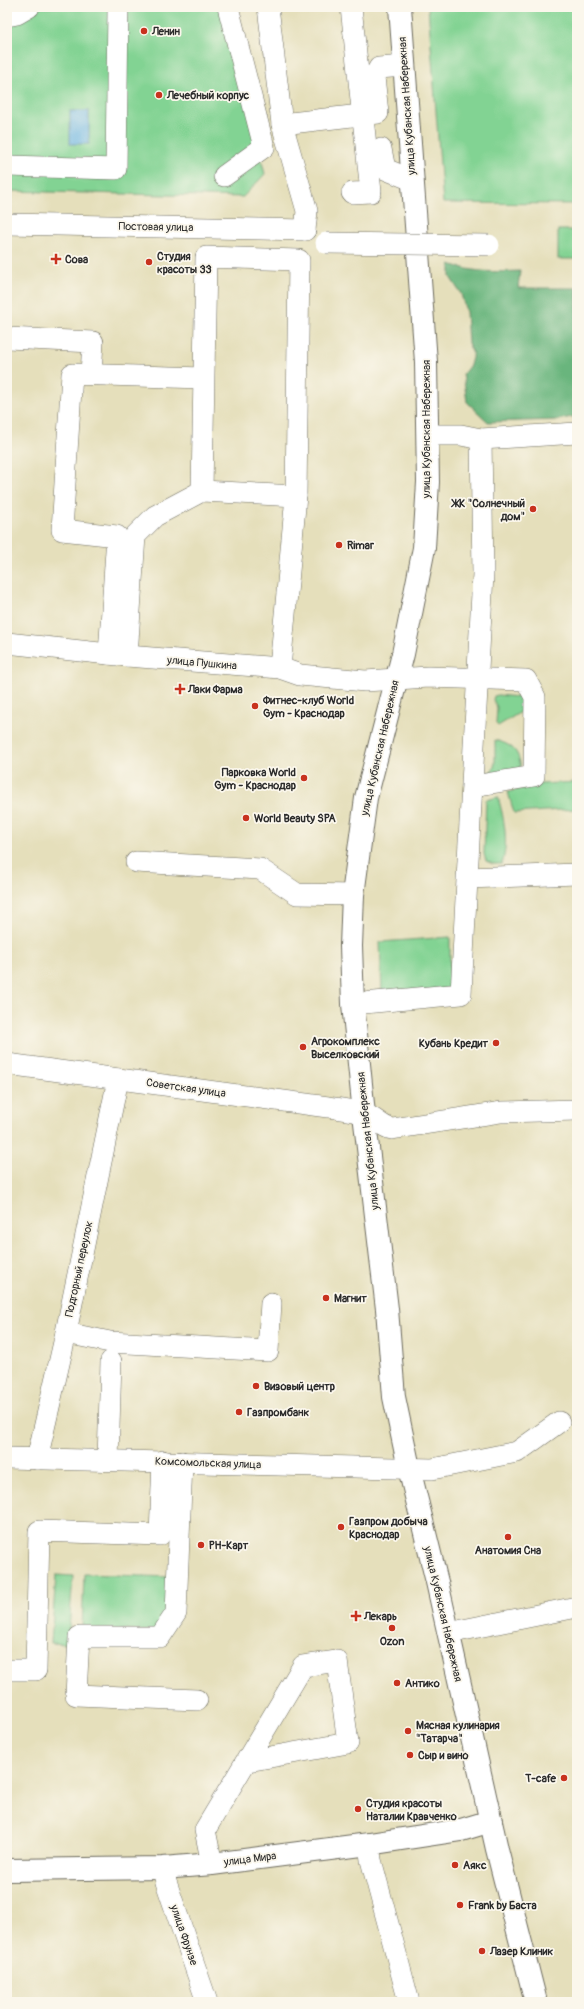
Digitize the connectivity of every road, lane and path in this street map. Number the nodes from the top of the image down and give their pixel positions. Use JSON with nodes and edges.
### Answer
{"nodes":[{"id":1,"x":29,"y":7,"type":"edge"},
{"id":2,"x":118,"y":7,"type":"edge"},
{"id":3,"x":228,"y":7,"type":"edge"},
{"id":4,"x":268,"y":7,"type":"edge"},
{"id":5,"x":351,"y":7,"type":"edge"},
{"id":6,"x":400,"y":7,"type":"edge"},
{"id":7,"x":7,"y":16,"type":"edge"},
{"id":8,"x":404,"y":66,"type":"junction"},
{"id":9,"x":363,"y":116,"type":"junction"},
{"id":10,"x":282,"y":124,"type":"junction"},
{"id":11,"x":381,"y":149,"type":"dead end"},
{"id":12,"x":7,"y":166,"type":"edge"},
{"id":13,"x":224,"y":176,"type":"dead end"},
{"id":14,"x":412,"y":180,"type":"junction"},
{"id":15,"x":352,"y":193,"type":"dead end"},
{"id":16,"x":7,"y":224,"type":"edge"},
{"id":17,"x":305,"y":230,"type":"junction"},
{"id":18,"x":488,"y":245,"type":"dead end"},
{"id":19,"x":7,"y":338,"type":"edge"},
{"id":20,"x":91,"y":374,"type":"junction"},
{"id":21,"x":203,"y":378,"type":"junction"},
{"id":22,"x":577,"y":433,"type":"edge"},
{"id":23,"x":428,"y":435,"type":"junction"},
{"id":24,"x":481,"y":439,"type":"junction"},
{"id":25,"x":202,"y":491,"type":"junction"},
{"id":26,"x":296,"y":496,"type":"junction"},
{"id":27,"x":7,"y":643,"type":"edge"},
{"id":28,"x":118,"y":655,"type":"junction"},
{"id":29,"x":280,"y":668,"type":"junction"},
{"id":30,"x":397,"y":678,"type":"junction"},
{"id":31,"x":477,"y":678,"type":"junction"},
{"id":32,"x":474,"y":786,"type":"junction"},
{"id":33,"x":136,"y":862,"type":"dead end"},
{"id":34,"x":577,"y":874,"type":"edge"},
{"id":35,"x":468,"y":878,"type":"junction"},
{"id":36,"x":353,"y":895,"type":"junction"},
{"id":37,"x":353,"y":1004,"type":"junction"},
{"id":38,"x":7,"y":1064,"type":"edge"},
{"id":39,"x":118,"y":1079,"type":"junction"},
{"id":40,"x":577,"y":1110,"type":"edge"},
{"id":41,"x":364,"y":1114,"type":"junction"},
{"id":42,"x":271,"y":1303,"type":"dead end"},
{"id":43,"x":66,"y":1333,"type":"junction"},
{"id":44,"x":111,"y":1361,"type":"dead end"},
{"id":45,"x":559,"y":1422,"type":"dead end"},
{"id":46,"x":7,"y":1458,"type":"edge"},
{"id":47,"x":37,"y":1459,"type":"junction"},
{"id":48,"x":108,"y":1460,"type":"junction"},
{"id":49,"x":173,"y":1462,"type":"junction"},
{"id":50,"x":409,"y":1468,"type":"junction"},
{"id":51,"x":577,"y":1607,"type":"edge"},
{"id":52,"x":448,"y":1633,"type":"junction"},
{"id":53,"x":7,"y":1670,"type":"edge"},
{"id":54,"x":197,"y":1700,"type":"dead end"},
{"id":55,"x":248,"y":1761,"type":"junction"},
{"id":56,"x":491,"y":1821,"type":"junction"},
{"id":57,"x":369,"y":1844,"type":"junction"},
{"id":58,"x":212,"y":1864,"type":"junction"},
{"id":59,"x":163,"y":1868,"type":"junction"},
{"id":60,"x":7,"y":1870,"type":"edge"},
{"id":61,"x":207,"y":2002,"type":"edge"},
{"id":62,"x":409,"y":2002,"type":"edge"},
{"id":63,"x":536,"y":2002,"type":"edge"}],
"edges":[{"from":1,"to":7,"type":"street"},
{"from":2,"to":12,"type":"street"},
{"from":3,"to":13,"type":"street"},
{"from":4,"to":10,"type":"street"},
{"from":5,"to":9,"type":"street"},
{"from":6,"to":8,"type":"main road","name":"улица Кубанская Набережная"},
{"from":8,"to":9,"type":"street"},
{"from":8,"to":14,"type":"main road","name":"улица Кубанская Набережная"},
{"from":9,"to":10,"type":"street"},
{"from":9,"to":15,"type":"street"},
{"from":10,"to":17,"type":"street"},
{"from":11,"to":14,"type":"street"},
{"from":14,"to":23,"type":"main road","name":"улица Кубанская Набережная"},
{"from":16,"to":17,"type":"street","name":"Постовая улица"},
{"from":17,"to":18,"type":"street","bridge":true},
{"from":19,"to":20,"type":"street"},
{"from":20,"to":21,"type":"street"},
{"from":20,"to":28,"type":"street"},
{"from":21,"to":25,"type":"street"},
{"from":21,"to":26,"type":"street"},
{"from":22,"to":24,"type":"street"},
{"from":23,"to":24,"type":"street"},
{"from":23,"to":30,"type":"main road","name":"улица Кубанская Набережная"},
{"from":24,"to":31,"type":"street"},
{"from":25,"to":26,"type":"street"},
{"from":25,"to":28,"type":"street"},
{"from":26,"to":29,"type":"street"},
{"from":27,"to":28,"type":"street","name":"улица Пушкина"},
{"from":28,"to":29,"type":"street","name":"улица Пушкина"},
{"from":29,"to":30,"type":"street","name":"улица Пушкина"},
{"from":30,"to":31,"type":"street","name":"улица Пушкина"},
{"from":30,"to":36,"type":"main road","name":"улица Кубанская Набережная"},
{"from":31,"to":32,"type":"street"},
{"from":31,"to":32,"type":"street","name":"улица Пушкина"},
{"from":32,"to":35,"type":"street"},
{"from":33,"to":36,"type":"street"},
{"from":34,"to":35,"type":"street"},
{"from":35,"to":37,"type":"street"},
{"from":36,"to":37,"type":"main road","name":"улица Кубанская Набережная"},
{"from":37,"to":41,"type":"main road","name":"улица Кубанская Набережная"},
{"from":38,"to":39,"type":"street","name":"Советская улица"},
{"from":39,"to":41,"type":"street","name":"Советская улица"},
{"from":39,"to":43,"type":"street","name":"Подгорный переулок"},
{"from":40,"to":41,"type":"street"},
{"from":41,"to":50,"type":"main road","name":"улица Кубанская Набережная"},
{"from":42,"to":43,"type":"street"},
{"from":43,"to":47,"type":"street","name":"Подгорный переулок"},
{"from":44,"to":48,"type":"street"},
{"from":45,"to":50,"type":"street","name":"Комсомольская улица"},
{"from":46,"to":47,"type":"street","name":"Комсомольская улица"},
{"from":47,"to":48,"type":"street","name":"Комсомольская улица"},
{"from":48,"to":49,"type":"street","name":"Комсомольская улица"},
{"from":49,"to":50,"type":"street","name":"Комсомольская улица"},
{"from":49,"to":53,"type":"street"},
{"from":49,"to":54,"type":"street"},
{"from":50,"to":52,"type":"main road","name":"улица Кубанская Набережная"},
{"from":51,"to":52,"type":"street"},
{"from":52,"to":56,"type":"main road","name":"улица Кубанская Набережная"},
{"from":55,"to":55,"type":"street"},
{"from":55,"to":58,"type":"street"},
{"from":56,"to":57,"type":"main road","name":"улица Мира"},
{"from":56,"to":63,"type":"main road","name":"улица Кубанская Набережная"},
{"from":57,"to":58,"type":"main road","name":"улица Мира"},
{"from":57,"to":62,"type":"street"},
{"from":58,"to":59,"type":"main road","name":"улица Мира"},
{"from":59,"to":60,"type":"main road","name":"улица Мира"},
{"from":59,"to":61,"type":"street","name":"улица Фрунзе"}]}
